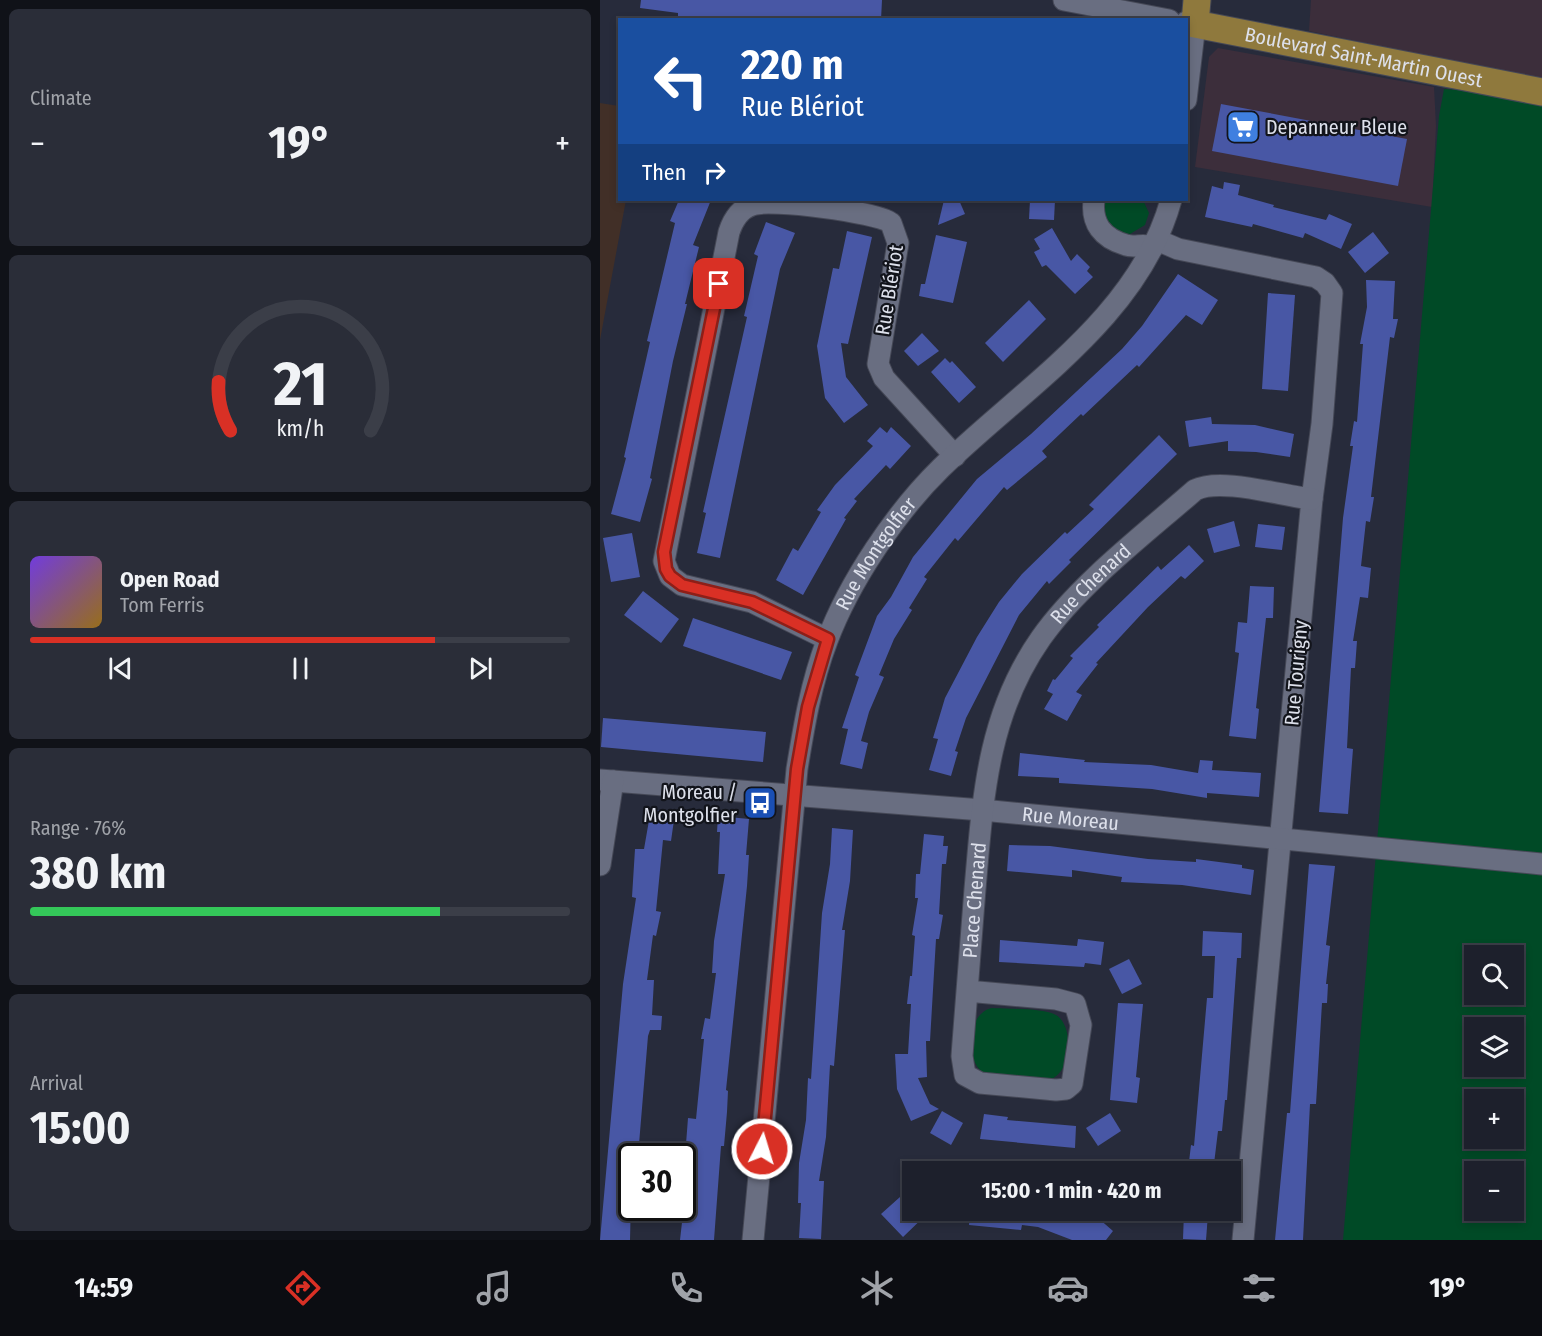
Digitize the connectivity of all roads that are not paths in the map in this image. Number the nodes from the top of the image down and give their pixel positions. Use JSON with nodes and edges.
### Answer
{"nodes":[{"id":1,"x":1064,"y":0,"type":"edge"},
{"id":2,"x":1187,"y":16,"type":"edge"},
{"id":3,"x":1542,"y":92,"type":"edge"},
{"id":4,"x":1094,"y":201,"type":"edge"},
{"id":5,"x":1171,"y":201,"type":"edge"},
{"id":6,"x":1155,"y":244,"type":"junction"},
{"id":7,"x":955,"y":456,"type":"junction"},
{"id":8,"x":1312,"y":499,"type":"junction"},
{"id":9,"x":828,"y":639,"type":"junction"},
{"id":10,"x":606,"y":781,"type":"edge"},
{"id":11,"x":795,"y":795,"type":"junction"},
{"id":12,"x":982,"y":810,"type":"junction"},
{"id":13,"x":1280,"y":840,"type":"junction"},
{"id":14,"x":1542,"y":864,"type":"edge"},
{"id":15,"x":600,"y":865,"type":"edge"},
{"id":16,"x":967,"y":991,"type":"junction"},
{"id":17,"x":753,"y":1240,"type":"edge"},
{"id":18,"x":1243,"y":1240,"type":"edge"}],
"edges":[{"from":1,"to":2,"type":"street","name":"Boulevard Saint-Martin Ouest"},
{"from":2,"to":3,"type":"main road","name":"Boulevard Saint-Martin Ouest"},
{"from":4,"to":6,"type":"street"},
{"from":5,"to":6,"type":"street","name":"Rue Montgolfier"},
{"from":6,"to":7,"type":"street","name":"Rue Montgolfier"},
{"from":6,"to":8,"type":"street","name":"Rue Tourigny"},
{"from":7,"to":9,"type":"street","name":"Rue Montgolfier"},
{"from":7,"to":9,"type":"street","name":"Rue Blériot"},
{"from":8,"to":12,"type":"street","name":"Rue Chenard"},
{"from":8,"to":13,"type":"street","name":"Rue Tourigny"},
{"from":9,"to":11,"type":"street","name":"Rue Montgolfier"},
{"from":10,"to":11,"type":"street","name":"Rue Moreau"},
{"from":10,"to":15,"type":"street"},
{"from":11,"to":12,"type":"street","name":"Rue Moreau"},
{"from":11,"to":17,"type":"street","name":"Rue Montgolfier"},
{"from":12,"to":13,"type":"street","name":"Rue Moreau"},
{"from":12,"to":16,"type":"street","name":"Place Chenard"},
{"from":13,"to":14,"type":"street","name":"Rue Moreau"},
{"from":13,"to":18,"type":"street","name":"Rue Tourigny"},
{"from":16,"to":16,"type":"street","name":"Place Chenard"}]}
